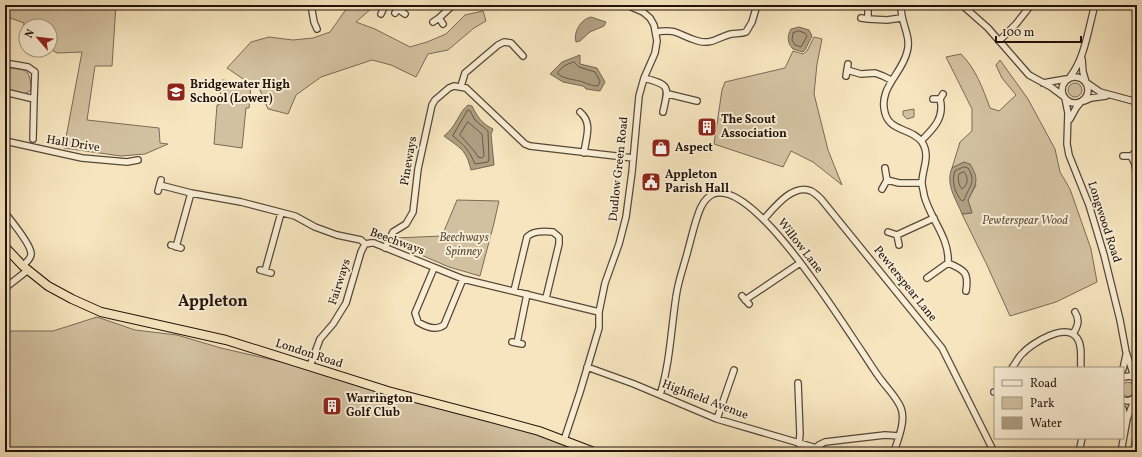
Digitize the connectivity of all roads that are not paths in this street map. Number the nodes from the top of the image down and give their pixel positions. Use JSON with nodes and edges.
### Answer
{"nodes":[{"id":1,"x":311,"y":5,"type":"edge"},
{"id":2,"x":385,"y":5,"type":"edge"},
{"id":3,"x":453,"y":5,"type":"edge"},
{"id":4,"x":627,"y":5,"type":"edge"},
{"id":5,"x":757,"y":5,"type":"edge"},
{"id":6,"x":901,"y":5,"type":"edge"},
{"id":7,"x":962,"y":5,"type":"edge"},
{"id":8,"x":1031,"y":5,"type":"edge"},
{"id":9,"x":1095,"y":5,"type":"edge"},
{"id":10,"x":397,"y":9,"type":"edge"},
{"id":11,"x":868,"y":11,"type":"dead end"},
{"id":12,"x":381,"y":14,"type":"dead end"},
{"id":13,"x":405,"y":14,"type":"dead end"},
{"id":14,"x":438,"y":18,"type":"junction"},
{"id":15,"x":901,"y":18,"type":"junction"},
{"id":16,"x":433,"y":22,"type":"dead end"},
{"id":17,"x":443,"y":24,"type":"dead end"},
{"id":18,"x":317,"y":29,"type":"dead end"},
{"id":19,"x":656,"y":32,"type":"junction"},
{"id":20,"x":1000,"y":41,"type":"junction"},
{"id":21,"x":523,"y":56,"type":"dead end"},
{"id":22,"x":1082,"y":57,"type":"junction"},
{"id":23,"x":5,"y":63,"type":"edge"},
{"id":24,"x":846,"y":76,"type":"dead end"},
{"id":25,"x":644,"y":78,"type":"junction"},
{"id":26,"x":1069,"y":78,"type":"junction"},
{"id":27,"x":891,"y":80,"type":"junction"},
{"id":28,"x":1087,"y":82,"type":"junction"},
{"id":29,"x":1043,"y":83,"type":"junction"},
{"id":30,"x":460,"y":86,"type":"junction"},
{"id":31,"x":5,"y":92,"type":"edge"},
{"id":32,"x":668,"y":94,"type":"junction"},
{"id":33,"x":1108,"y":95,"type":"junction"},
{"id":34,"x":1064,"y":97,"type":"junction"},
{"id":35,"x":34,"y":99,"type":"junction"},
{"id":36,"x":934,"y":99,"type":"dead end"},
{"id":37,"x":697,"y":101,"type":"dead end"},
{"id":38,"x":1081,"y":102,"type":"junction"},
{"id":39,"x":1137,"y":102,"type":"edge"},
{"id":40,"x":580,"y":112,"type":"dead end"},
{"id":41,"x":664,"y":112,"type":"dead end"},
{"id":42,"x":1068,"y":123,"type":"junction"},
{"id":43,"x":33,"y":140,"type":"dead end"},
{"id":44,"x":921,"y":140,"type":"junction"},
{"id":45,"x":5,"y":141,"type":"edge"},
{"id":46,"x":584,"y":153,"type":"junction"},
{"id":47,"x":1123,"y":156,"type":"dead end"},
{"id":48,"x":633,"y":158,"type":"junction"},
{"id":49,"x":138,"y":160,"type":"dead end"},
{"id":50,"x":885,"y":168,"type":"dead end"},
{"id":51,"x":887,"y":180,"type":"junction"},
{"id":52,"x":1137,"y":180,"type":"edge"},
{"id":53,"x":922,"y":183,"type":"junction"},
{"id":54,"x":160,"y":185,"type":"dead end"},
{"id":55,"x":882,"y":188,"type":"dead end"},
{"id":56,"x":191,"y":193,"type":"junction"},
{"id":57,"x":5,"y":213,"type":"edge"},
{"id":58,"x":281,"y":213,"type":"junction"},
{"id":59,"x":934,"y":218,"type":"junction"},
{"id":60,"x":764,"y":219,"type":"junction"},
{"id":61,"x":888,"y":232,"type":"dead end"},
{"id":62,"x":897,"y":235,"type":"junction"},
{"id":63,"x":365,"y":244,"type":"junction"},
{"id":64,"x":899,"y":245,"type":"dead end"},
{"id":65,"x":5,"y":247,"type":"edge"},
{"id":66,"x":176,"y":247,"type":"dead end"},
{"id":67,"x":385,"y":248,"type":"junction"},
{"id":68,"x":800,"y":263,"type":"junction"},
{"id":69,"x":948,"y":263,"type":"junction"},
{"id":70,"x":25,"y":268,"type":"junction"},
{"id":71,"x":434,"y":268,"type":"junction"},
{"id":72,"x":265,"y":271,"type":"dead end"},
{"id":73,"x":927,"y":278,"type":"dead end"},
{"id":74,"x":463,"y":279,"type":"junction"},
{"id":75,"x":5,"y":288,"type":"edge"},
{"id":76,"x":514,"y":291,"type":"junction"},
{"id":77,"x":966,"y":291,"type":"dead end"},
{"id":78,"x":527,"y":294,"type":"junction"},
{"id":79,"x":546,"y":298,"type":"junction"},
{"id":80,"x":745,"y":300,"type":"dead end"},
{"id":81,"x":599,"y":312,"type":"junction"},
{"id":82,"x":1075,"y":312,"type":"dead end"},
{"id":83,"x":1073,"y":334,"type":"junction"},
{"id":84,"x":517,"y":343,"type":"dead end"},
{"id":85,"x":1126,"y":352,"type":"junction"},
{"id":86,"x":310,"y":366,"type":"junction"},
{"id":87,"x":587,"y":367,"type":"junction"},
{"id":88,"x":1013,"y":367,"type":"edge"},
{"id":89,"x":1081,"y":367,"type":"edge"},
{"id":90,"x":1123,"y":367,"type":"edge"},
{"id":91,"x":733,"y":370,"type":"dead end"},
{"id":92,"x":1124,"y":377,"type":"edge"},
{"id":93,"x":1137,"y":380,"type":"edge"},
{"id":94,"x":798,"y":383,"type":"dead end"},
{"id":95,"x":660,"y":395,"type":"junction"},
{"id":96,"x":1136,"y":397,"type":"edge"},
{"id":97,"x":1124,"y":400,"type":"edge"},
{"id":98,"x":1124,"y":418,"type":"edge"},
{"id":99,"x":717,"y":419,"type":"junction"},
{"id":100,"x":1125,"y":426,"type":"junction"},
{"id":101,"x":1124,"y":431,"type":"edge"},
{"id":102,"x":899,"y":436,"type":"junction"},
{"id":103,"x":1082,"y":439,"type":"edge"},
{"id":104,"x":1122,"y":439,"type":"edge"},
{"id":105,"x":564,"y":440,"type":"junction"},
{"id":106,"x":799,"y":444,"type":"junction"},
{"id":107,"x":816,"y":448,"type":"junction"},
{"id":108,"x":594,"y":452,"type":"edge"},
{"id":109,"x":830,"y":452,"type":"edge"},
{"id":110,"x":894,"y":452,"type":"edge"},
{"id":111,"x":994,"y":452,"type":"edge"},
{"id":112,"x":1079,"y":452,"type":"edge"},
{"id":113,"x":1120,"y":452,"type":"edge"}],
"edges":[{"from":1,"to":18,"type":"street"},
{"from":2,"to":12,"type":"street"},
{"from":3,"to":14,"type":"street"},
{"from":4,"to":19,"type":"street"},
{"from":5,"to":19,"type":"street"},
{"from":6,"to":15,"type":"street"},
{"from":7,"to":20,"type":"street"},
{"from":8,"to":20,"type":"street"},
{"from":9,"to":22,"type":"street"},
{"from":10,"to":13,"type":"street"},
{"from":11,"to":15,"type":"street"},
{"from":14,"to":16,"type":"street"},
{"from":14,"to":17,"type":"street"},
{"from":15,"to":27,"type":"street"},
{"from":19,"to":25,"type":"street","name":"Dudlow Green Road"},
{"from":20,"to":29,"type":"street"},
{"from":21,"to":30,"type":"street"},
{"from":22,"to":26,"type":"street"},
{"from":22,"to":28,"type":"street"},
{"from":23,"to":35,"type":"street"},
{"from":24,"to":27,"type":"street"},
{"from":25,"to":32,"type":"street"},
{"from":25,"to":48,"type":"street","name":"Dudlow Green Road"},
{"from":26,"to":28,"type":"street"},
{"from":26,"to":29,"type":"street"},
{"from":26,"to":34,"type":"street"},
{"from":27,"to":44,"type":"street"},
{"from":28,"to":33,"type":"street"},
{"from":28,"to":38,"type":"street"},
{"from":29,"to":34,"type":"street"},
{"from":30,"to":46,"type":"street"},
{"from":30,"to":67,"type":"street","name":"Pineways"},
{"from":31,"to":35,"type":"street"},
{"from":32,"to":37,"type":"street"},
{"from":32,"to":41,"type":"street"},
{"from":33,"to":38,"type":"street"},
{"from":33,"to":39,"type":"street"},
{"from":34,"to":38,"type":"street"},
{"from":34,"to":42,"type":"street","name":"Longwood Road"},
{"from":35,"to":43,"type":"street"},
{"from":36,"to":44,"type":"street"},
{"from":38,"to":42,"type":"street","name":"Longwood Road"},
{"from":40,"to":46,"type":"street"},
{"from":42,"to":85,"type":"street","name":"Longwood Road"},
{"from":44,"to":53,"type":"street"},
{"from":45,"to":49,"type":"street","name":"Hall Drive"},
{"from":46,"to":48,"type":"street"},
{"from":47,"to":52,"type":"street"},
{"from":48,"to":81,"type":"street","name":"Dudlow Green Road"},
{"from":50,"to":51,"type":"street"},
{"from":51,"to":53,"type":"street"},
{"from":51,"to":55,"type":"street"},
{"from":53,"to":59,"type":"street"},
{"from":54,"to":56,"type":"street","name":"Beechways"},
{"from":56,"to":58,"type":"street","name":"Beechways"},
{"from":56,"to":66,"type":"street"},
{"from":57,"to":70,"type":"street"},
{"from":58,"to":63,"type":"street","name":"Beechways"},
{"from":58,"to":72,"type":"street"},
{"from":59,"to":62,"type":"street"},
{"from":59,"to":69,"type":"street"},
{"from":60,"to":68,"type":"street","name":"Willow Lane"},
{"from":60,"to":95,"type":"street","name":"Willow Lane"},
{"from":60,"to":111,"type":"street","name":"Pewterspear Lane"},
{"from":61,"to":62,"type":"street"},
{"from":62,"to":64,"type":"street"},
{"from":63,"to":67,"type":"street","name":"Beechways"},
{"from":63,"to":86,"type":"street","name":"Fairways"},
{"from":65,"to":70,"type":"highway","name":"London Road"},
{"from":67,"to":71,"type":"street","name":"Beechways"},
{"from":68,"to":80,"type":"street"},
{"from":68,"to":102,"type":"street","name":"Willow Lane"},
{"from":69,"to":73,"type":"street"},
{"from":69,"to":77,"type":"street"},
{"from":70,"to":75,"type":"street"},
{"from":70,"to":86,"type":"highway","name":"London Road"},
{"from":71,"to":74,"type":"street","name":"Beechways"},
{"from":71,"to":74,"type":"street"},
{"from":74,"to":76,"type":"street","name":"Beechways"},
{"from":76,"to":78,"type":"street","name":"Beechways"},
{"from":76,"to":79,"type":"street"},
{"from":78,"to":79,"type":"street","name":"Beechways"},
{"from":78,"to":84,"type":"street"},
{"from":79,"to":81,"type":"street","name":"Beechways"},
{"from":81,"to":87,"type":"street","name":"Dudlow Green Road"},
{"from":82,"to":83,"type":"street"},
{"from":83,"to":88,"type":"street"},
{"from":83,"to":89,"type":"street"},
{"from":85,"to":90,"type":"street","name":"Longwood Road"},
{"from":85,"to":93,"type":"street","name":"Longwood Road"},
{"from":86,"to":105,"type":"highway","name":"London Road"},
{"from":87,"to":95,"type":"street","name":"Highfield Avenue"},
{"from":87,"to":105,"type":"street","name":"Dudlow Green Road"},
{"from":91,"to":99,"type":"street"},
{"from":92,"to":93,"type":"street"},
{"from":94,"to":106,"type":"street"},
{"from":95,"to":99,"type":"street","name":"Highfield Avenue"},
{"from":96,"to":97,"type":"street"},
{"from":96,"to":100,"type":"street"},
{"from":98,"to":100,"type":"street"},
{"from":99,"to":106,"type":"street","name":"Highfield Avenue"},
{"from":100,"to":101,"type":"street"},
{"from":102,"to":107,"type":"street"},
{"from":102,"to":110,"type":"street"},
{"from":103,"to":112,"type":"street"},
{"from":104,"to":113,"type":"street"},
{"from":105,"to":108,"type":"highway","name":"London Road"},
{"from":106,"to":107,"type":"street","name":"Highfield Avenue"},
{"from":107,"to":109,"type":"street","name":"Highfield Avenue"}]}
